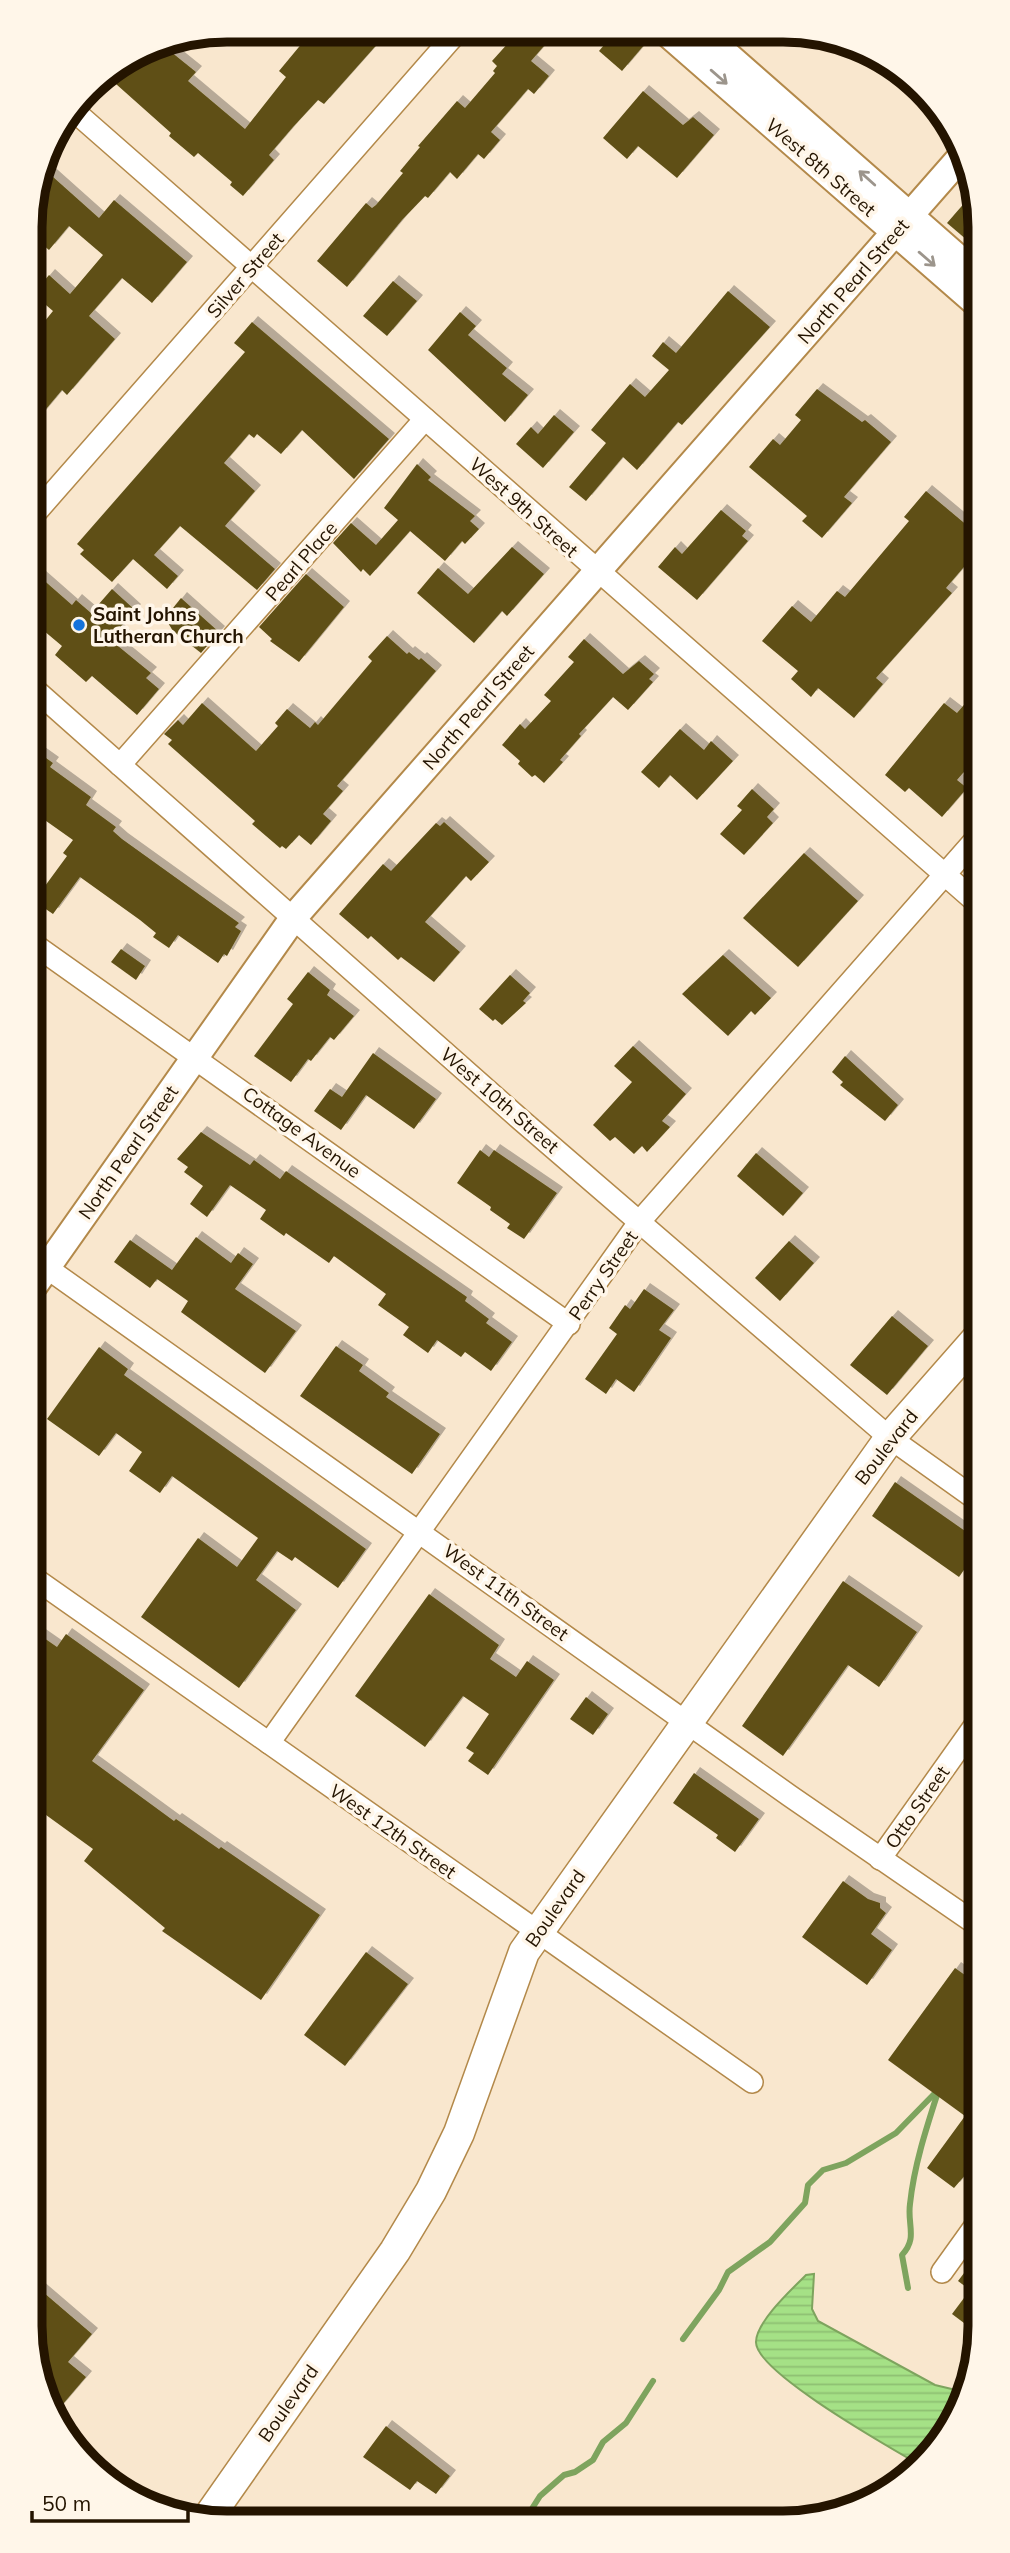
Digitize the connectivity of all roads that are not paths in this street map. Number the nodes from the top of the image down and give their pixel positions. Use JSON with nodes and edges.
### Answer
{"nodes":[{"id":1,"x":448,"y":42,"type":"edge"},
{"id":2,"x":678,"y":42,"type":"edge"},
{"id":3,"x":711,"y":42,"type":"edge"},
{"id":4,"x":79,"y":115,"type":"edge"},
{"id":5,"x":956,"y":163,"type":"edge"},
{"id":6,"x":902,"y":224,"type":"junction"},
{"id":7,"x":252,"y":266,"type":"junction"},
{"id":8,"x":968,"y":268,"type":"edge"},
{"id":9,"x":968,"y":295,"type":"edge"},
{"id":10,"x":425,"y":419,"type":"junction"},
{"id":11,"x":42,"y":505,"type":"edge"},
{"id":12,"x":597,"y":571,"type":"junction"},
{"id":13,"x":42,"y":696,"type":"edge"},
{"id":14,"x":120,"y":765,"type":"junction"},
{"id":15,"x":968,"y":847,"type":"edge"},
{"id":16,"x":944,"y":874,"type":"junction"},
{"id":17,"x":968,"y":895,"type":"edge"},
{"id":18,"x":295,"y":917,"type":"junction"},
{"id":19,"x":42,"y":950,"type":"edge"},
{"id":20,"x":196,"y":1056,"type":"junction"},
{"id":21,"x":640,"y":1221,"type":"junction"},
{"id":22,"x":42,"y":1266,"type":"edge"},
{"id":23,"x":42,"y":1274,"type":"edge"},
{"id":24,"x":569,"y":1324,"type":"junction"},
{"id":25,"x":968,"y":1349,"type":"edge"},
{"id":26,"x":890,"y":1438,"type":"junction"},
{"id":27,"x":968,"y":1494,"type":"edge"},
{"id":28,"x":420,"y":1531,"type":"junction"},
{"id":29,"x":42,"y":1584,"type":"edge"},
{"id":30,"x":687,"y":1722,"type":"junction"},
{"id":31,"x":968,"y":1735,"type":"edge"},
{"id":32,"x":269,"y":1743,"type":"junction"},
{"id":33,"x":880,"y":1859,"type":"junction"},
{"id":34,"x":968,"y":1919,"type":"edge"},
{"id":35,"x":537,"y":1933,"type":"junction"},
{"id":36,"x":752,"y":2082,"type":"dead end"},
{"id":37,"x":968,"y":2235,"type":"edge"},
{"id":38,"x":943,"y":2272,"type":"dead end"},
{"id":39,"x":213,"y":2510,"type":"edge"}],
"edges":[{"from":1,"to":7,"type":"street","name":"Silver Street"},
{"from":2,"to":6,"type":"street","name":"West 8th Street","one_way":true},
{"from":6,"to":3,"type":"street","name":"West 8th Street","one_way":true},
{"from":4,"to":7,"type":"street","name":"West 9th Street"},
{"from":5,"to":6,"type":"street","name":"North Pearl Street"},
{"from":6,"to":8,"type":"street","name":"West 8th Street"},
{"from":6,"to":9,"type":"street","name":"West 8th Street","one_way":true},
{"from":6,"to":12,"type":"street","name":"North Pearl Street"},
{"from":7,"to":10,"type":"street","name":"West 9th Street"},
{"from":7,"to":11,"type":"street","name":"Silver Street"},
{"from":10,"to":12,"type":"street","name":"West 9th Street"},
{"from":10,"to":14,"type":"street","name":"Pearl Place"},
{"from":12,"to":16,"type":"street","name":"West 9th Street"},
{"from":12,"to":18,"type":"street","name":"North Pearl Street"},
{"from":13,"to":14,"type":"street","name":"West 10th Street"},
{"from":14,"to":18,"type":"street","name":"West 10th Street"},
{"from":15,"to":16,"type":"street","name":"Perry Street"},
{"from":16,"to":17,"type":"street","name":"West 9th Street"},
{"from":16,"to":21,"type":"street","name":"Perry Street"},
{"from":18,"to":20,"type":"street","name":"North Pearl Street"},
{"from":18,"to":21,"type":"street","name":"West 10th Street"},
{"from":19,"to":20,"type":"street","name":"Cottage Avenue"},
{"from":20,"to":22,"type":"street","name":"North Pearl Street"},
{"from":20,"to":24,"type":"street","name":"Cottage Avenue"},
{"from":21,"to":24,"type":"street","name":"Perry Street"},
{"from":21,"to":26,"type":"street","name":"West 10th Street"},
{"from":23,"to":28,"type":"street","name":"West 11th Street"},
{"from":24,"to":28,"type":"street","name":"Perry Street"},
{"from":25,"to":26,"type":"main road","name":"Boulevard"},
{"from":26,"to":27,"type":"street","name":"West 10th Street"},
{"from":26,"to":30,"type":"main road","name":"Boulevard"},
{"from":28,"to":30,"type":"street","name":"West 11th Street"},
{"from":28,"to":32,"type":"street","name":"Perry Street"},
{"from":29,"to":32,"type":"street","name":"West 12th Street"},
{"from":30,"to":33,"type":"street","name":"West 11th Street"},
{"from":30,"to":35,"type":"main road","name":"Boulevard"},
{"from":31,"to":33,"type":"street","name":"Otto Street"},
{"from":32,"to":35,"type":"street","name":"West 12th Street"},
{"from":33,"to":34,"type":"street","name":"West 11th Street"},
{"from":35,"to":36,"type":"street","name":"West 12th Street"},
{"from":35,"to":39,"type":"main road","name":"Boulevard"},
{"from":37,"to":38,"type":"street"}]}
